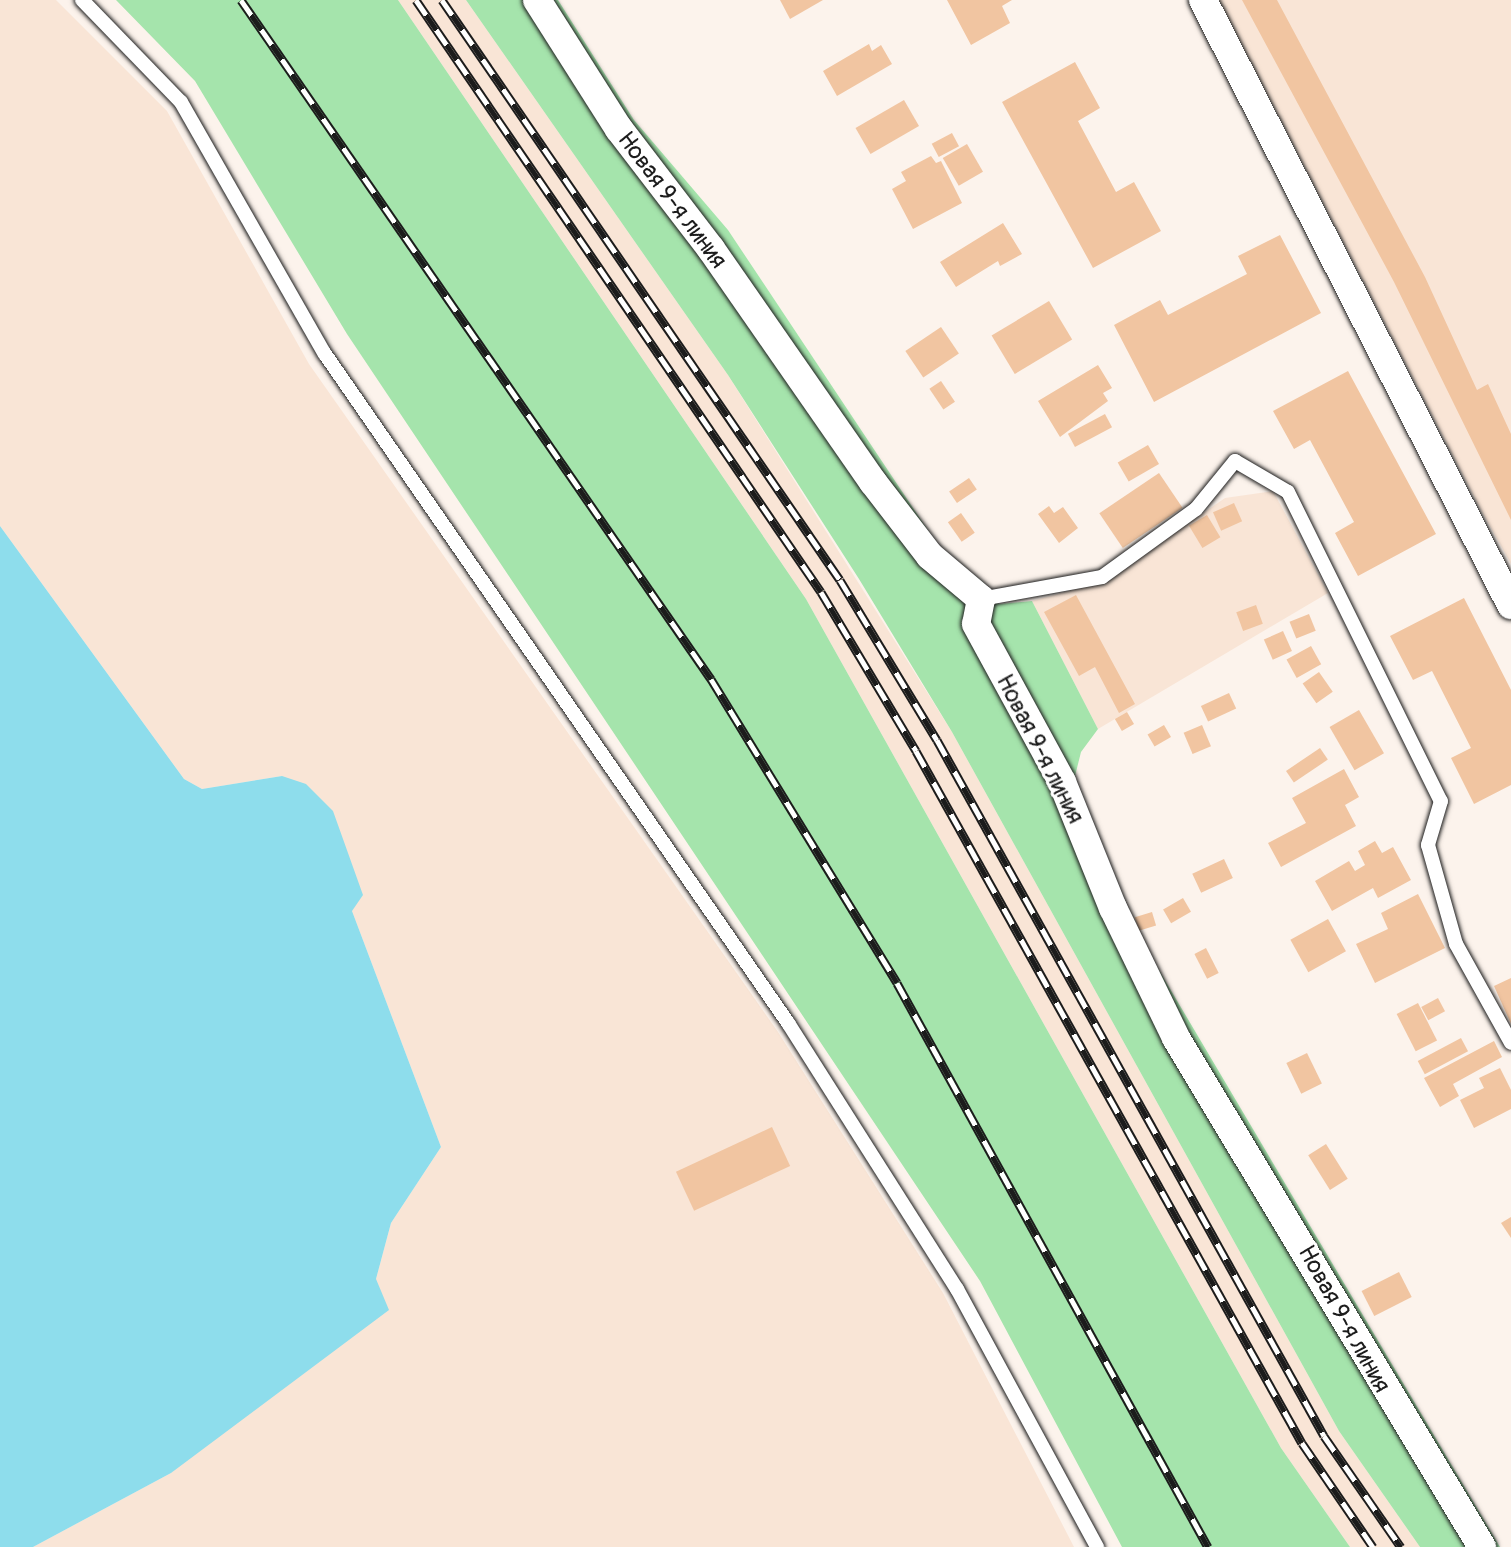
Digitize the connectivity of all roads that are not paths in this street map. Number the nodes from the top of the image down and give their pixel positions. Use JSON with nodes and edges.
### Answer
{"nodes":[{"id":1,"x":82,"y":0,"type":"edge"},
{"id":2,"x":537,"y":0,"type":"edge"},
{"id":3,"x":1203,"y":0,"type":"edge"},
{"id":4,"x":981,"y":599,"type":"junction"},
{"id":5,"x":1511,"y":605,"type":"edge"},
{"id":6,"x":1511,"y":1043,"type":"edge"},
{"id":7,"x":1097,"y":1547,"type":"edge"},
{"id":8,"x":1482,"y":1547,"type":"edge"}],
"edges":[{"from":1,"to":7,"type":"lane"},
{"from":2,"to":4,"type":"street","name":"Новая 9-я линия"},
{"from":3,"to":5,"type":"street"},
{"from":4,"to":6,"type":"lane"},
{"from":4,"to":8,"type":"street","name":"Новая 9-я линия"}]}
